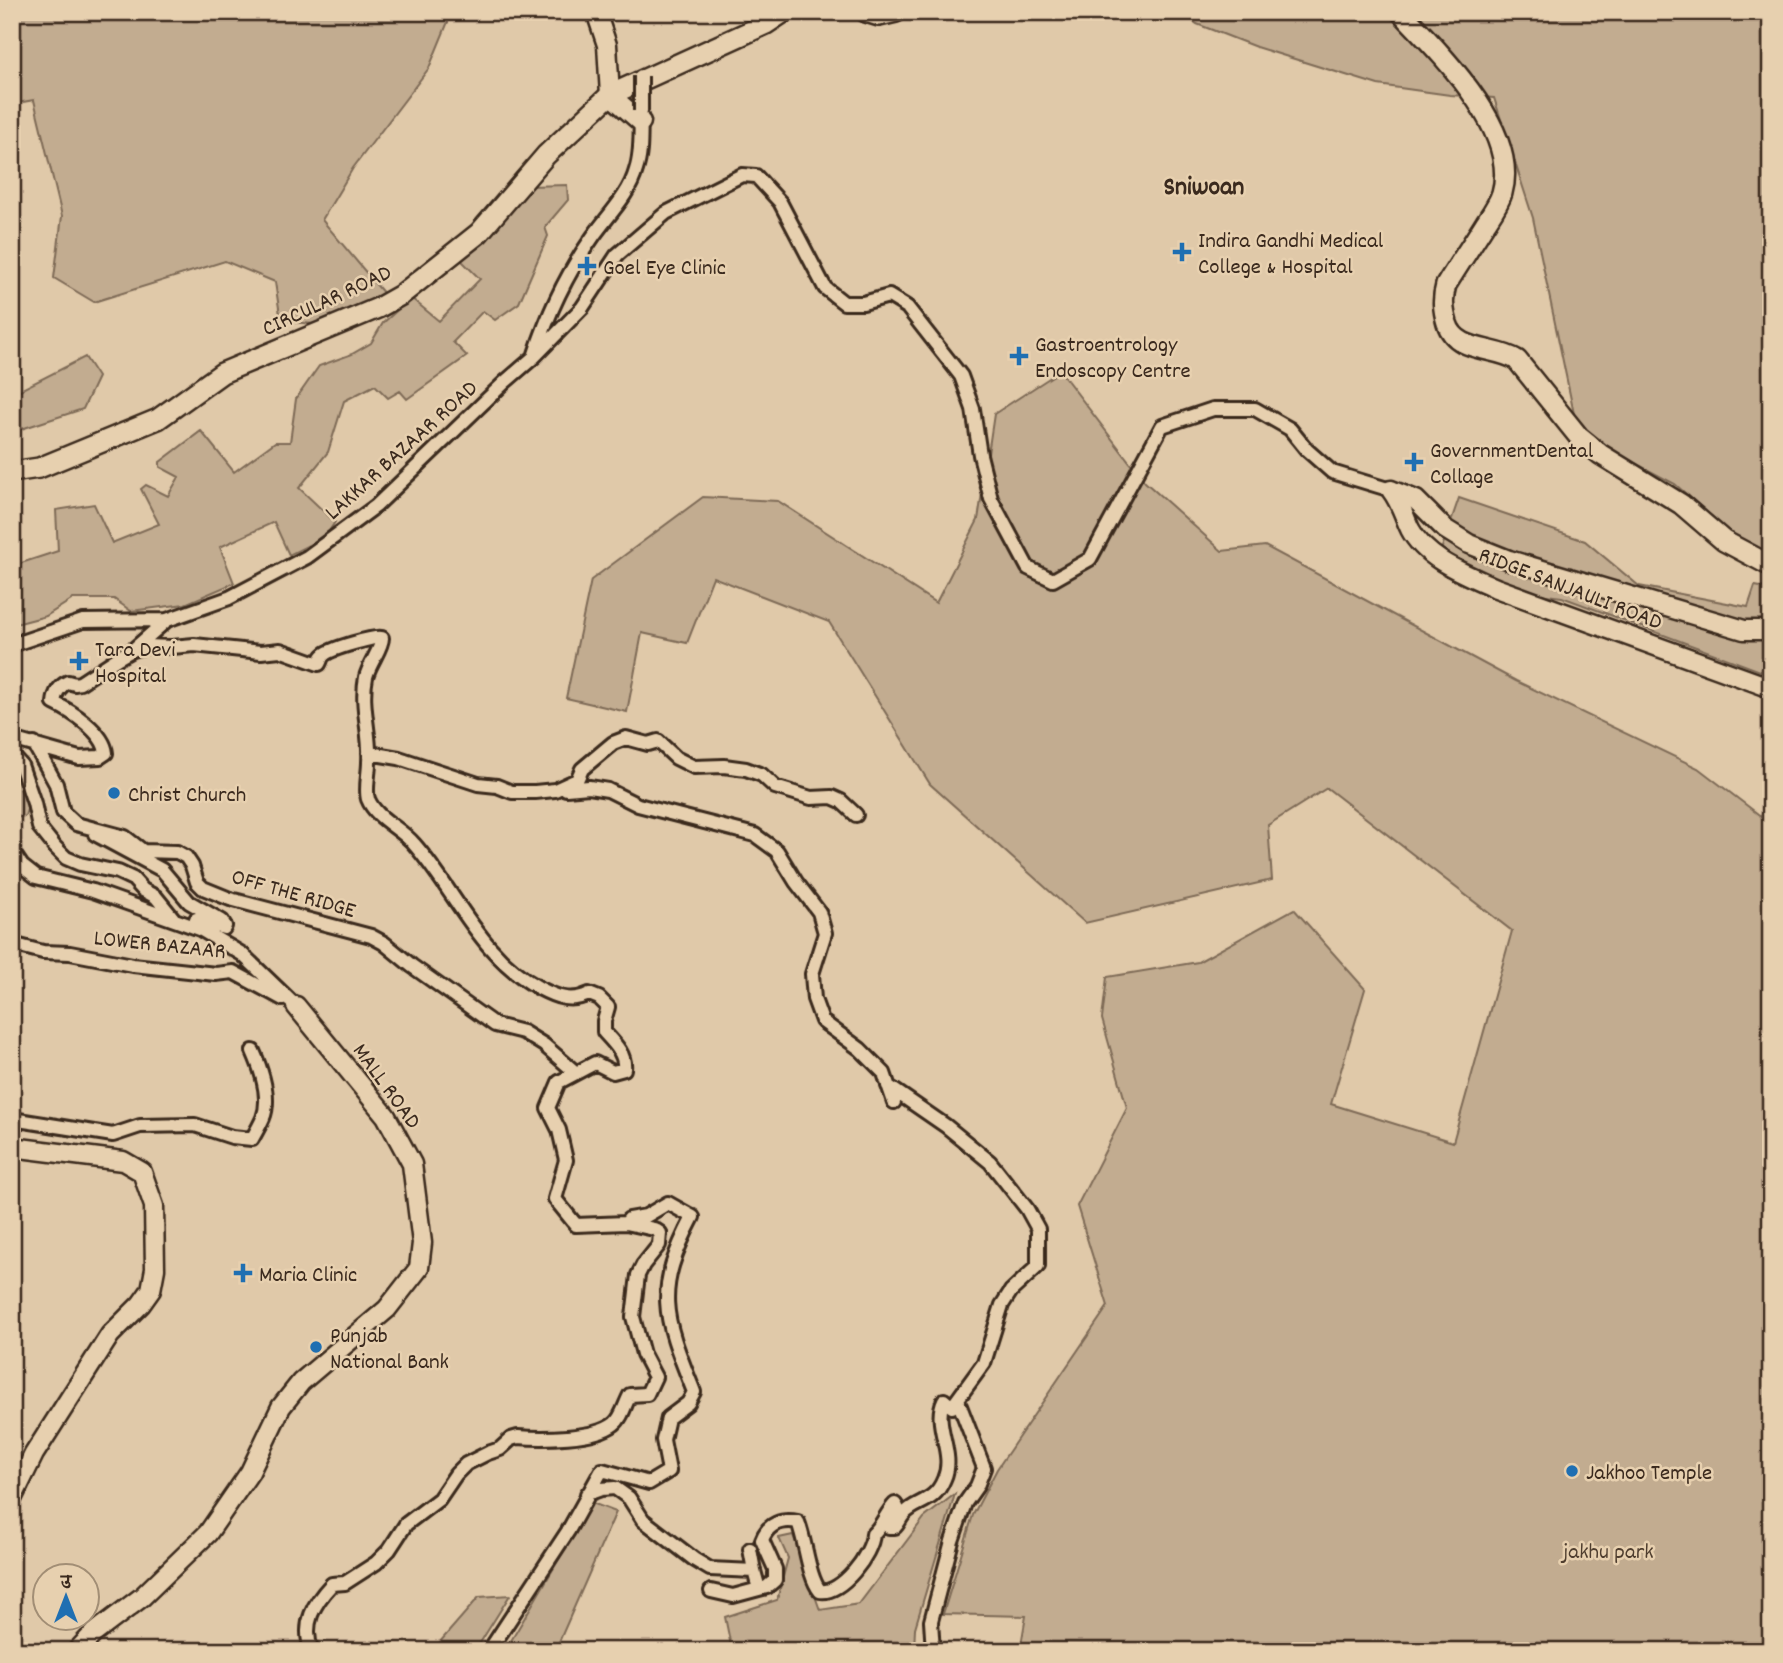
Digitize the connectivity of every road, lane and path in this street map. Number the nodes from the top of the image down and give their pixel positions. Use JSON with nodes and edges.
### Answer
{"nodes":[{"id":1,"x":596,"y":12,"type":"edge"},
{"id":2,"x":784,"y":12,"type":"edge"},
{"id":3,"x":866,"y":12,"type":"edge"},
{"id":4,"x":1401,"y":12,"type":"edge"},
{"id":5,"x":892,"y":14,"type":"edge"},
{"id":6,"x":641,"y":76,"type":"dead end"},
{"id":7,"x":610,"y":95,"type":"junction"},
{"id":8,"x":641,"y":117,"type":"junction"},
{"id":9,"x":534,"y":358,"type":"junction"},
{"id":10,"x":12,"y":472,"type":"edge"},
{"id":11,"x":1391,"y":490,"type":"junction"},
{"id":12,"x":1771,"y":566,"type":"edge"},
{"id":13,"x":166,"y":620,"type":"junction"},
{"id":14,"x":1771,"y":631,"type":"edge"},
{"id":15,"x":18,"y":644,"type":"edge"},
{"id":16,"x":132,"y":650,"type":"junction"},
{"id":17,"x":1771,"y":688,"type":"edge"},
{"id":18,"x":12,"y":739,"type":"edge"},
{"id":19,"x":34,"y":744,"type":"junction"},
{"id":20,"x":369,"y":753,"type":"junction"},
{"id":21,"x":12,"y":755,"type":"edge"},
{"id":22,"x":555,"y":790,"type":"junction"},
{"id":23,"x":856,"y":816,"type":"dead end"},
{"id":24,"x":76,"y":824,"type":"junction"},
{"id":25,"x":12,"y":851,"type":"edge"},
{"id":26,"x":172,"y":917,"type":"junction"},
{"id":27,"x":12,"y":944,"type":"edge"},
{"id":28,"x":296,"y":1006,"type":"junction"},
{"id":29,"x":253,"y":1051,"type":"dead end"},
{"id":30,"x":575,"y":1072,"type":"junction"},
{"id":31,"x":888,"y":1086,"type":"junction"},
{"id":32,"x":894,"y":1102,"type":"dead end"},
{"id":33,"x":12,"y":1119,"type":"edge"},
{"id":34,"x":12,"y":1147,"type":"edge"},
{"id":35,"x":626,"y":1223,"type":"junction"},
{"id":36,"x":952,"y":1407,"type":"junction"},
{"id":37,"x":587,"y":1494,"type":"junction"},
{"id":38,"x":12,"y":1499,"type":"edge"},
{"id":39,"x":750,"y":1549,"type":"dead end"},
{"id":40,"x":754,"y":1571,"type":"junction"},
{"id":41,"x":759,"y":1589,"type":"junction"},
{"id":42,"x":711,"y":1591,"type":"dead end"},
{"id":43,"x":77,"y":1651,"type":"edge"},
{"id":44,"x":312,"y":1651,"type":"edge"},
{"id":45,"x":489,"y":1651,"type":"edge"},
{"id":46,"x":933,"y":1651,"type":"edge"}],
"edges":[{"from":1,"to":7,"type":"street"},
{"from":2,"to":7,"type":"main road","name":"CIRCULAR ROAD"},
{"from":3,"to":5,"type":"main road"},
{"from":4,"to":12,"type":"main road"},
{"from":6,"to":8,"type":"street","bridge":true},
{"from":7,"to":8,"type":"street"},
{"from":7,"to":10,"type":"main road","name":"CIRCULAR ROAD"},
{"from":8,"to":9,"type":"street"},
{"from":9,"to":11,"type":"street","name":"LAKKAR BAZAAR ROAD"},
{"from":9,"to":13,"type":"street","name":"LAKKAR BAZAAR ROAD"},
{"from":11,"to":14,"type":"street"},
{"from":11,"to":17,"type":"street","name":"RIDGE SANJAULI ROAD"},
{"from":13,"to":15,"type":"street","name":"LAKKAR BAZAAR ROAD"},
{"from":13,"to":16,"type":"street"},
{"from":16,"to":19,"type":"street"},
{"from":16,"to":20,"type":"street"},
{"from":18,"to":19,"type":"street"},
{"from":19,"to":24,"type":"street"},
{"from":20,"to":22,"type":"street"},
{"from":20,"to":30,"type":"street"},
{"from":21,"to":26,"type":"street"},
{"from":22,"to":23,"type":"street"},
{"from":22,"to":31,"type":"street"},
{"from":24,"to":26,"type":"street"},
{"from":24,"to":30,"type":"street","name":"OFF THE RIDGE"},
{"from":25,"to":26,"type":"street","name":"MALL ROAD"},
{"from":26,"to":28,"type":"street","name":"MALL ROAD"},
{"from":27,"to":28,"type":"street","name":"LOWER BAZAAR"},
{"from":28,"to":43,"type":"street","name":"MALL ROAD"},
{"from":29,"to":33,"type":"street"},
{"from":30,"to":35,"type":"street"},
{"from":31,"to":32,"type":"street"},
{"from":31,"to":36,"type":"street"},
{"from":34,"to":38,"type":"street"},
{"from":35,"to":37,"type":"street"},
{"from":35,"to":44,"type":"street"},
{"from":36,"to":41,"type":"street"},
{"from":36,"to":46,"type":"street"},
{"from":37,"to":40,"type":"street"},
{"from":37,"to":45,"type":"street"},
{"from":39,"to":40,"type":"street"},
{"from":40,"to":41,"type":"street"},
{"from":41,"to":42,"type":"street"}]}
